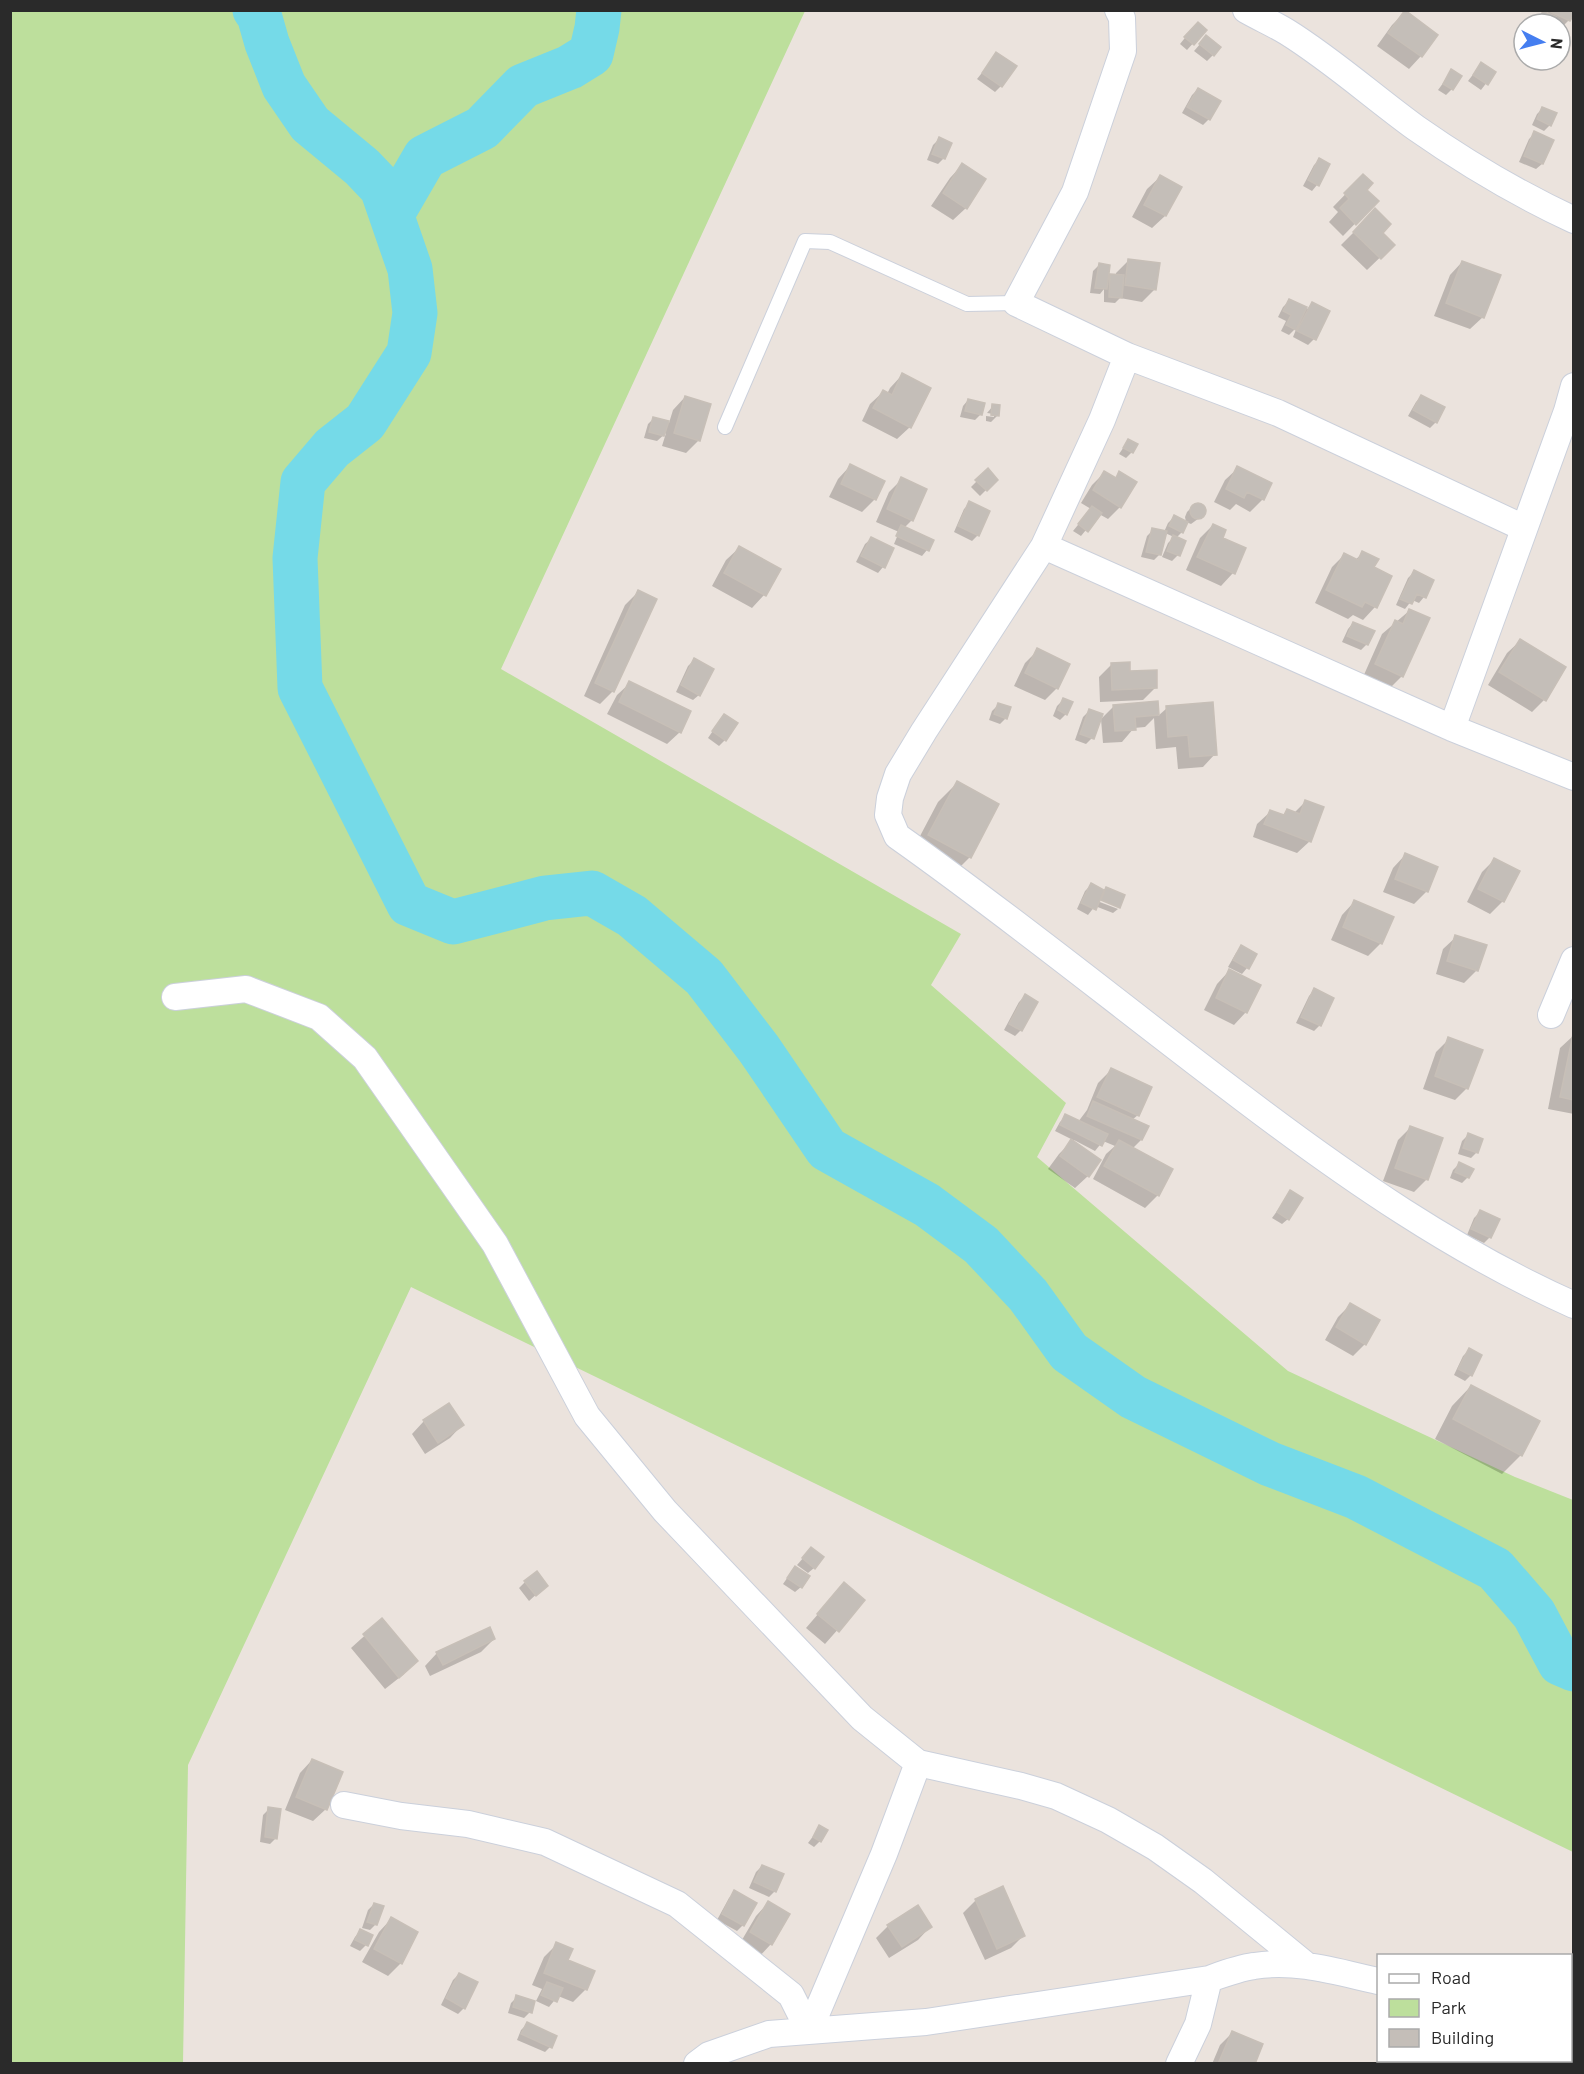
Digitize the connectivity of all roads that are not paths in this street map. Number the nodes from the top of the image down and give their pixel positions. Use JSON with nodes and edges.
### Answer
{"nodes":[{"id":1,"x":1118,"y":10,"type":"edge"},
{"id":2,"x":1246,"y":10,"type":"edge"},
{"id":3,"x":1574,"y":220,"type":"edge"},
{"id":4,"x":1016,"y":303,"type":"junction"},
{"id":5,"x":1127,"y":356,"type":"junction"},
{"id":6,"x":1574,"y":386,"type":"edge"},
{"id":7,"x":725,"y":427,"type":"dead end"},
{"id":8,"x":1524,"y":528,"type":"junction"},
{"id":9,"x":1044,"y":546,"type":"junction"},
{"id":10,"x":1452,"y":728,"type":"junction"},
{"id":11,"x":1574,"y":777,"type":"edge"},
{"id":12,"x":1574,"y":960,"type":"edge"},
{"id":13,"x":175,"y":997,"type":"dead end"},
{"id":14,"x":1551,"y":1015,"type":"dead end"},
{"id":15,"x":1574,"y":1305,"type":"edge"},
{"id":16,"x":918,"y":1763,"type":"junction"},
{"id":17,"x":344,"y":1805,"type":"dead end"},
{"id":18,"x":1306,"y":1965,"type":"junction"},
{"id":19,"x":1209,"y":1979,"type":"junction"},
{"id":20,"x":1377,"y":1981,"type":"edge"},
{"id":21,"x":809,"y":2031,"type":"junction"},
{"id":22,"x":698,"y":2064,"type":"edge"},
{"id":23,"x":1179,"y":2064,"type":"edge"}],
"edges":[{"from":1,"to":4,"type":"street"},
{"from":2,"to":3,"type":"street"},
{"from":4,"to":5,"type":"street"},
{"from":4,"to":7,"type":"lane"},
{"from":5,"to":8,"type":"street"},
{"from":5,"to":9,"type":"street"},
{"from":6,"to":8,"type":"street"},
{"from":8,"to":10,"type":"street"},
{"from":9,"to":10,"type":"street"},
{"from":9,"to":15,"type":"street"},
{"from":10,"to":11,"type":"street"},
{"from":12,"to":14,"type":"street"},
{"from":13,"to":16,"type":"street"},
{"from":16,"to":18,"type":"street"},
{"from":16,"to":21,"type":"street"},
{"from":17,"to":21,"type":"street"},
{"from":18,"to":19,"type":"street"},
{"from":18,"to":20,"type":"street"},
{"from":19,"to":21,"type":"street"},
{"from":19,"to":23,"type":"street"},
{"from":21,"to":22,"type":"street"}]}
